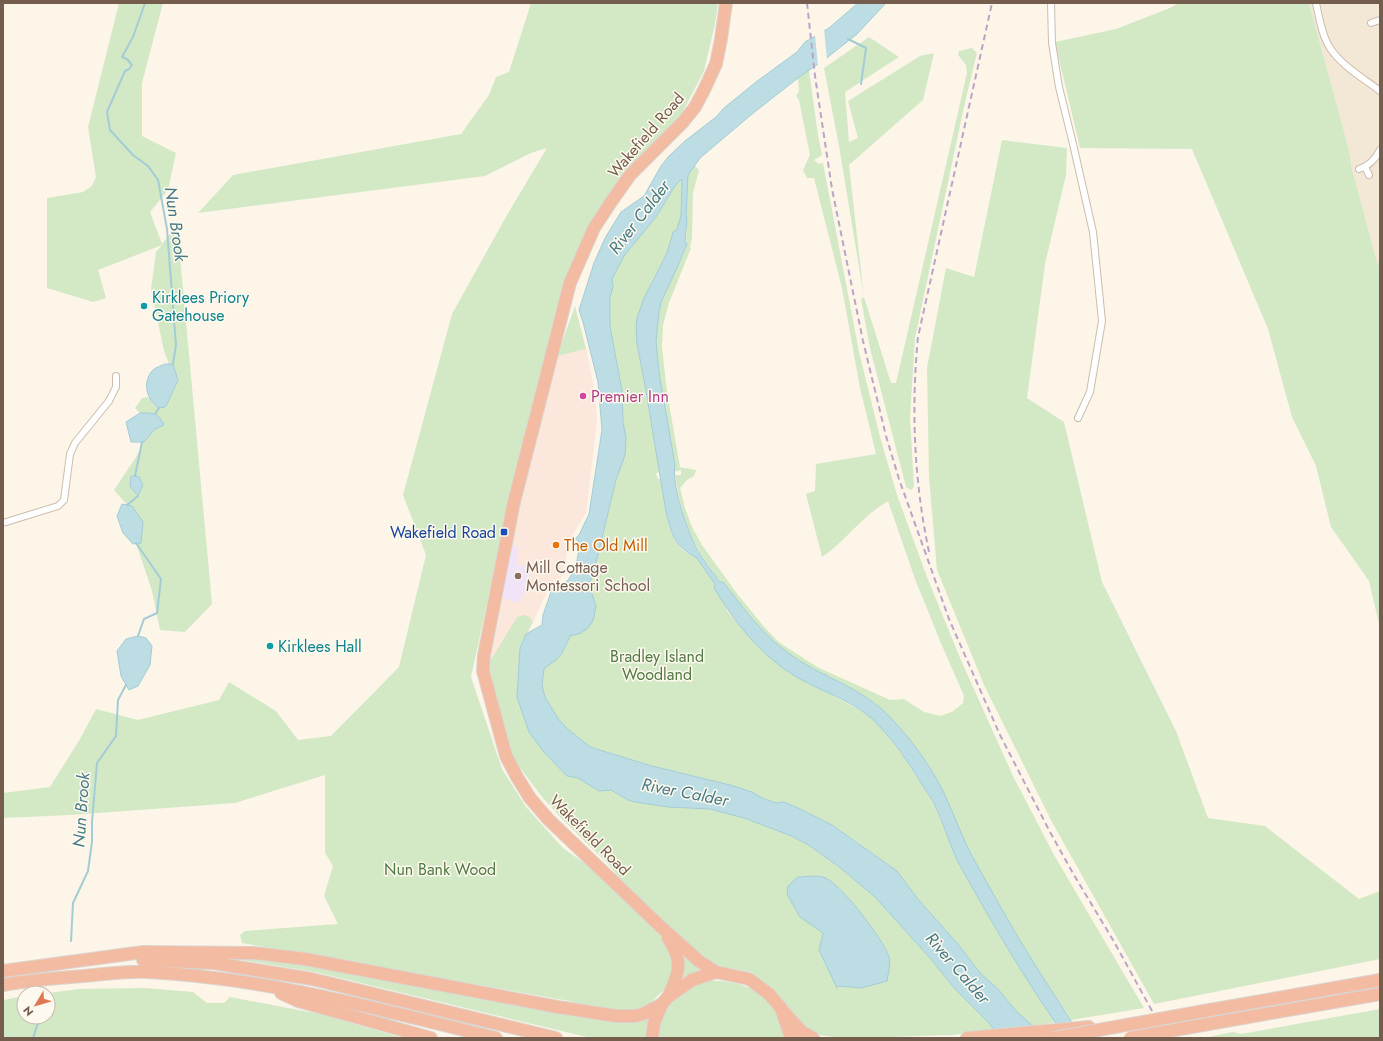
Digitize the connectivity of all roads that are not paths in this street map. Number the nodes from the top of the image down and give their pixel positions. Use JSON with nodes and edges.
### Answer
{"nodes":[{"id":1,"x":726,"y":3,"type":"edge"},
{"id":2,"x":1050,"y":3,"type":"edge"},
{"id":3,"x":1316,"y":3,"type":"edge"},
{"id":4,"x":1380,"y":20,"type":"edge"},
{"id":5,"x":1371,"y":23,"type":"dead end"},
{"id":6,"x":1380,"y":91,"type":"edge"},
{"id":7,"x":1380,"y":150,"type":"edge"},
{"id":8,"x":1369,"y":175,"type":"dead end"},
{"id":9,"x":116,"y":376,"type":"dead end"},
{"id":10,"x":1078,"y":418,"type":"dead end"},
{"id":11,"x":3,"y":523,"type":"edge"},
{"id":12,"x":661,"y":927,"type":"junction"},
{"id":13,"x":54,"y":965,"type":"junction"},
{"id":14,"x":3,"y":971,"type":"edge"},
{"id":15,"x":716,"y":972,"type":"junction"},
{"id":16,"x":1380,"y":980,"type":"edge"},
{"id":17,"x":3,"y":985,"type":"edge"},
{"id":18,"x":265,"y":986,"type":"junction"},
{"id":19,"x":1380,"y":994,"type":"edge"},
{"id":20,"x":665,"y":1000,"type":"junction"},
{"id":21,"x":781,"y":1008,"type":"junction"},
{"id":22,"x":1129,"y":1024,"type":"junction"},
{"id":23,"x":1200,"y":1025,"type":"junction"},
{"id":24,"x":431,"y":1038,"type":"edge"},
{"id":25,"x":496,"y":1038,"type":"edge"},
{"id":26,"x":556,"y":1038,"type":"edge"},
{"id":27,"x":652,"y":1038,"type":"edge"},
{"id":28,"x":791,"y":1038,"type":"edge"},
{"id":29,"x":813,"y":1038,"type":"edge"},
{"id":30,"x":966,"y":1038,"type":"edge"},
{"id":31,"x":1054,"y":1038,"type":"edge"},
{"id":32,"x":1130,"y":1038,"type":"edge"},
{"id":33,"x":1157,"y":1038,"type":"edge"}],
"edges":[{"from":1,"to":12,"type":"highway","name":"Wakefield Road"},
{"from":2,"to":10,"type":"street"},
{"from":3,"to":6,"type":"street"},
{"from":4,"to":5,"type":"street"},
{"from":7,"to":8,"type":"street"},
{"from":9,"to":11,"type":"street"},
{"from":12,"to":15,"type":"highway","name":"Wakefield Road"},
{"from":12,"to":20,"type":"highway","name":"Wakefield Road"},
{"from":13,"to":14,"type":"highway"},
{"from":13,"to":20,"type":"highway"},
{"from":13,"to":26,"type":"highway"},
{"from":15,"to":20,"type":"highway"},
{"from":15,"to":21,"type":"highway"},
{"from":16,"to":22,"type":"highway","bridge":true},
{"from":17,"to":18,"type":"highway"},
{"from":18,"to":24,"type":"highway"},
{"from":18,"to":25,"type":"highway"},
{"from":19,"to":23,"type":"highway"},
{"from":20,"to":27,"type":"highway","name":"Wakefield Road"},
{"from":21,"to":28,"type":"highway"},
{"from":21,"to":29,"type":"highway"},
{"from":22,"to":30,"type":"highway","bridge":true},
{"from":22,"to":31,"type":"highway","bridge":true},
{"from":23,"to":32,"type":"highway","bridge":true},
{"from":23,"to":33,"type":"highway","bridge":true}]}
